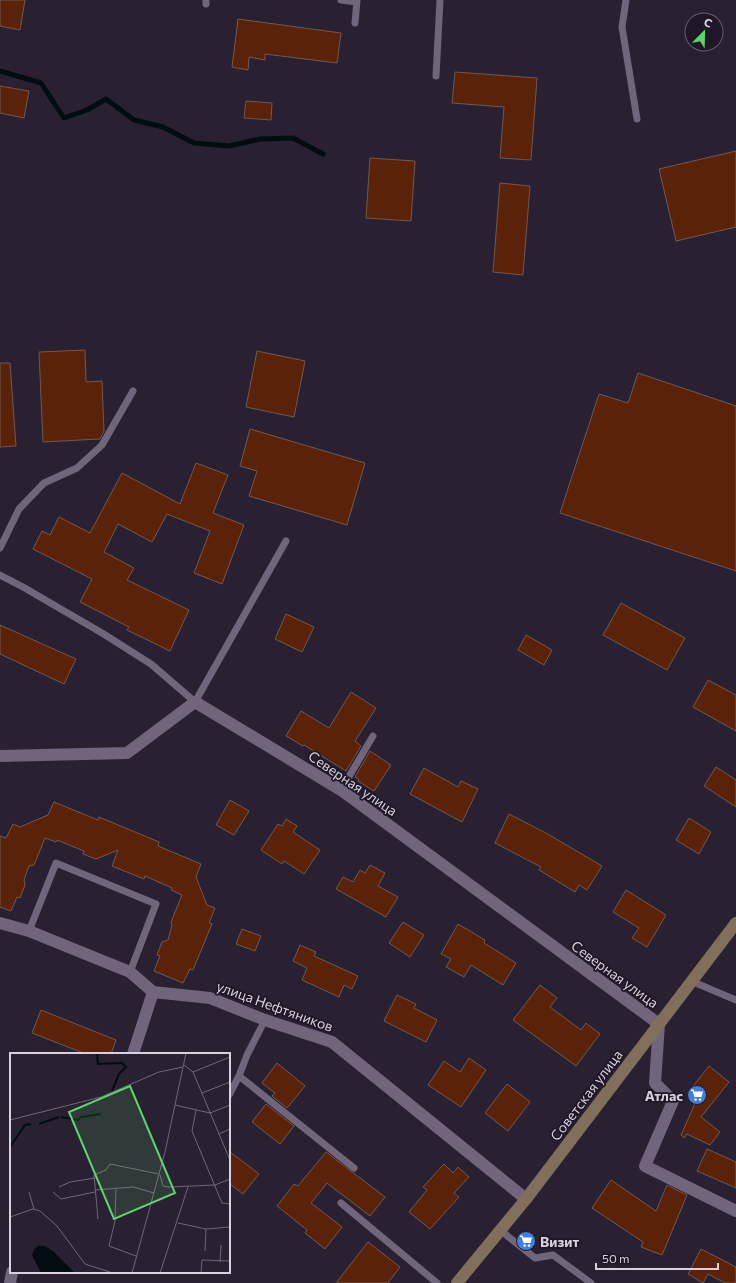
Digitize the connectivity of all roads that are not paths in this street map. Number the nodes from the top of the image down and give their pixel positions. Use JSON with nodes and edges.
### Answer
{"nodes":[{"id":1,"x":341,"y":0,"type":"edge"},
{"id":2,"x":440,"y":0,"type":"edge"},
{"id":3,"x":626,"y":0,"type":"edge"},
{"id":4,"x":357,"y":1,"type":"edge"},
{"id":5,"x":355,"y":23,"type":"dead end"},
{"id":6,"x":436,"y":76,"type":"dead end"},
{"id":7,"x":637,"y":119,"type":"dead end"},
{"id":8,"x":133,"y":391,"type":"dead end"},
{"id":9,"x":286,"y":541,"type":"dead end"},
{"id":10,"x":0,"y":548,"type":"edge"},
{"id":11,"x":0,"y":575,"type":"edge"},
{"id":12,"x":195,"y":702,"type":"junction"},
{"id":13,"x":373,"y":736,"type":"dead end"},
{"id":14,"x":0,"y":756,"type":"edge"},
{"id":15,"x":341,"y":790,"type":"junction"},
{"id":16,"x":0,"y":923,"type":"edge"},
{"id":17,"x":736,"y":923,"type":"edge"},
{"id":18,"x":29,"y":931,"type":"junction"},
{"id":19,"x":130,"y":972,"type":"junction"},
{"id":20,"x":691,"y":981,"type":"junction"},
{"id":21,"x":153,"y":992,"type":"junction"},
{"id":22,"x":736,"y":1000,"type":"edge"},
{"id":23,"x":265,"y":1020,"type":"junction"},
{"id":24,"x":658,"y":1024,"type":"junction"},
{"id":25,"x":133,"y":1053,"type":"edge"},
{"id":26,"x":239,"y":1076,"type":"junction"},
{"id":27,"x":230,"y":1093,"type":"edge"},
{"id":28,"x":354,"y":1168,"type":"dead end"},
{"id":29,"x":526,"y":1199,"type":"junction"},
{"id":30,"x":341,"y":1203,"type":"dead end"},
{"id":31,"x":736,"y":1210,"type":"edge"},
{"id":32,"x":500,"y":1230,"type":"junction"},
{"id":33,"x":12,"y":1273,"type":"edge"},
{"id":34,"x":461,"y":1282,"type":"edge"},
{"id":35,"x":10,"y":1283,"type":"edge"},
{"id":36,"x":437,"y":1283,"type":"edge"},
{"id":37,"x":591,"y":1283,"type":"edge"}],
"edges":[{"from":1,"to":4,"type":"lane"},
{"from":2,"to":6,"type":"lane"},
{"from":3,"to":7,"type":"lane"},
{"from":4,"to":5,"type":"lane"},
{"from":8,"to":10,"type":"lane"},
{"from":9,"to":12,"type":"lane"},
{"from":11,"to":12,"type":"lane"},
{"from":12,"to":14,"type":"street"},
{"from":12,"to":15,"type":"street","name":"Северная улица"},
{"from":13,"to":15,"type":"lane"},
{"from":15,"to":24,"type":"street","name":"Северная улица"},
{"from":16,"to":18,"type":"street"},
{"from":17,"to":20,"type":"street","name":"Советская улица"},
{"from":18,"to":19,"type":"street"},
{"from":18,"to":19,"type":"lane"},
{"from":19,"to":21,"type":"street"},
{"from":20,"to":22,"type":"lane"},
{"from":20,"to":24,"type":"street","name":"Советская улица"},
{"from":21,"to":23,"type":"street","name":"улица Нефтяников"},
{"from":21,"to":25,"type":"street"},
{"from":23,"to":26,"type":"lane"},
{"from":23,"to":29,"type":"street","name":"улица Нефтяников"},
{"from":24,"to":29,"type":"street","name":"Советская улица"},
{"from":24,"to":31,"type":"street"},
{"from":26,"to":27,"type":"lane"},
{"from":26,"to":28,"type":"lane"},
{"from":29,"to":32,"type":"street","name":"Советская улица"},
{"from":30,"to":36,"type":"lane"},
{"from":32,"to":34,"type":"street","name":"Советская улица"},
{"from":32,"to":37,"type":"lane"},
{"from":33,"to":35,"type":"street"}]}
